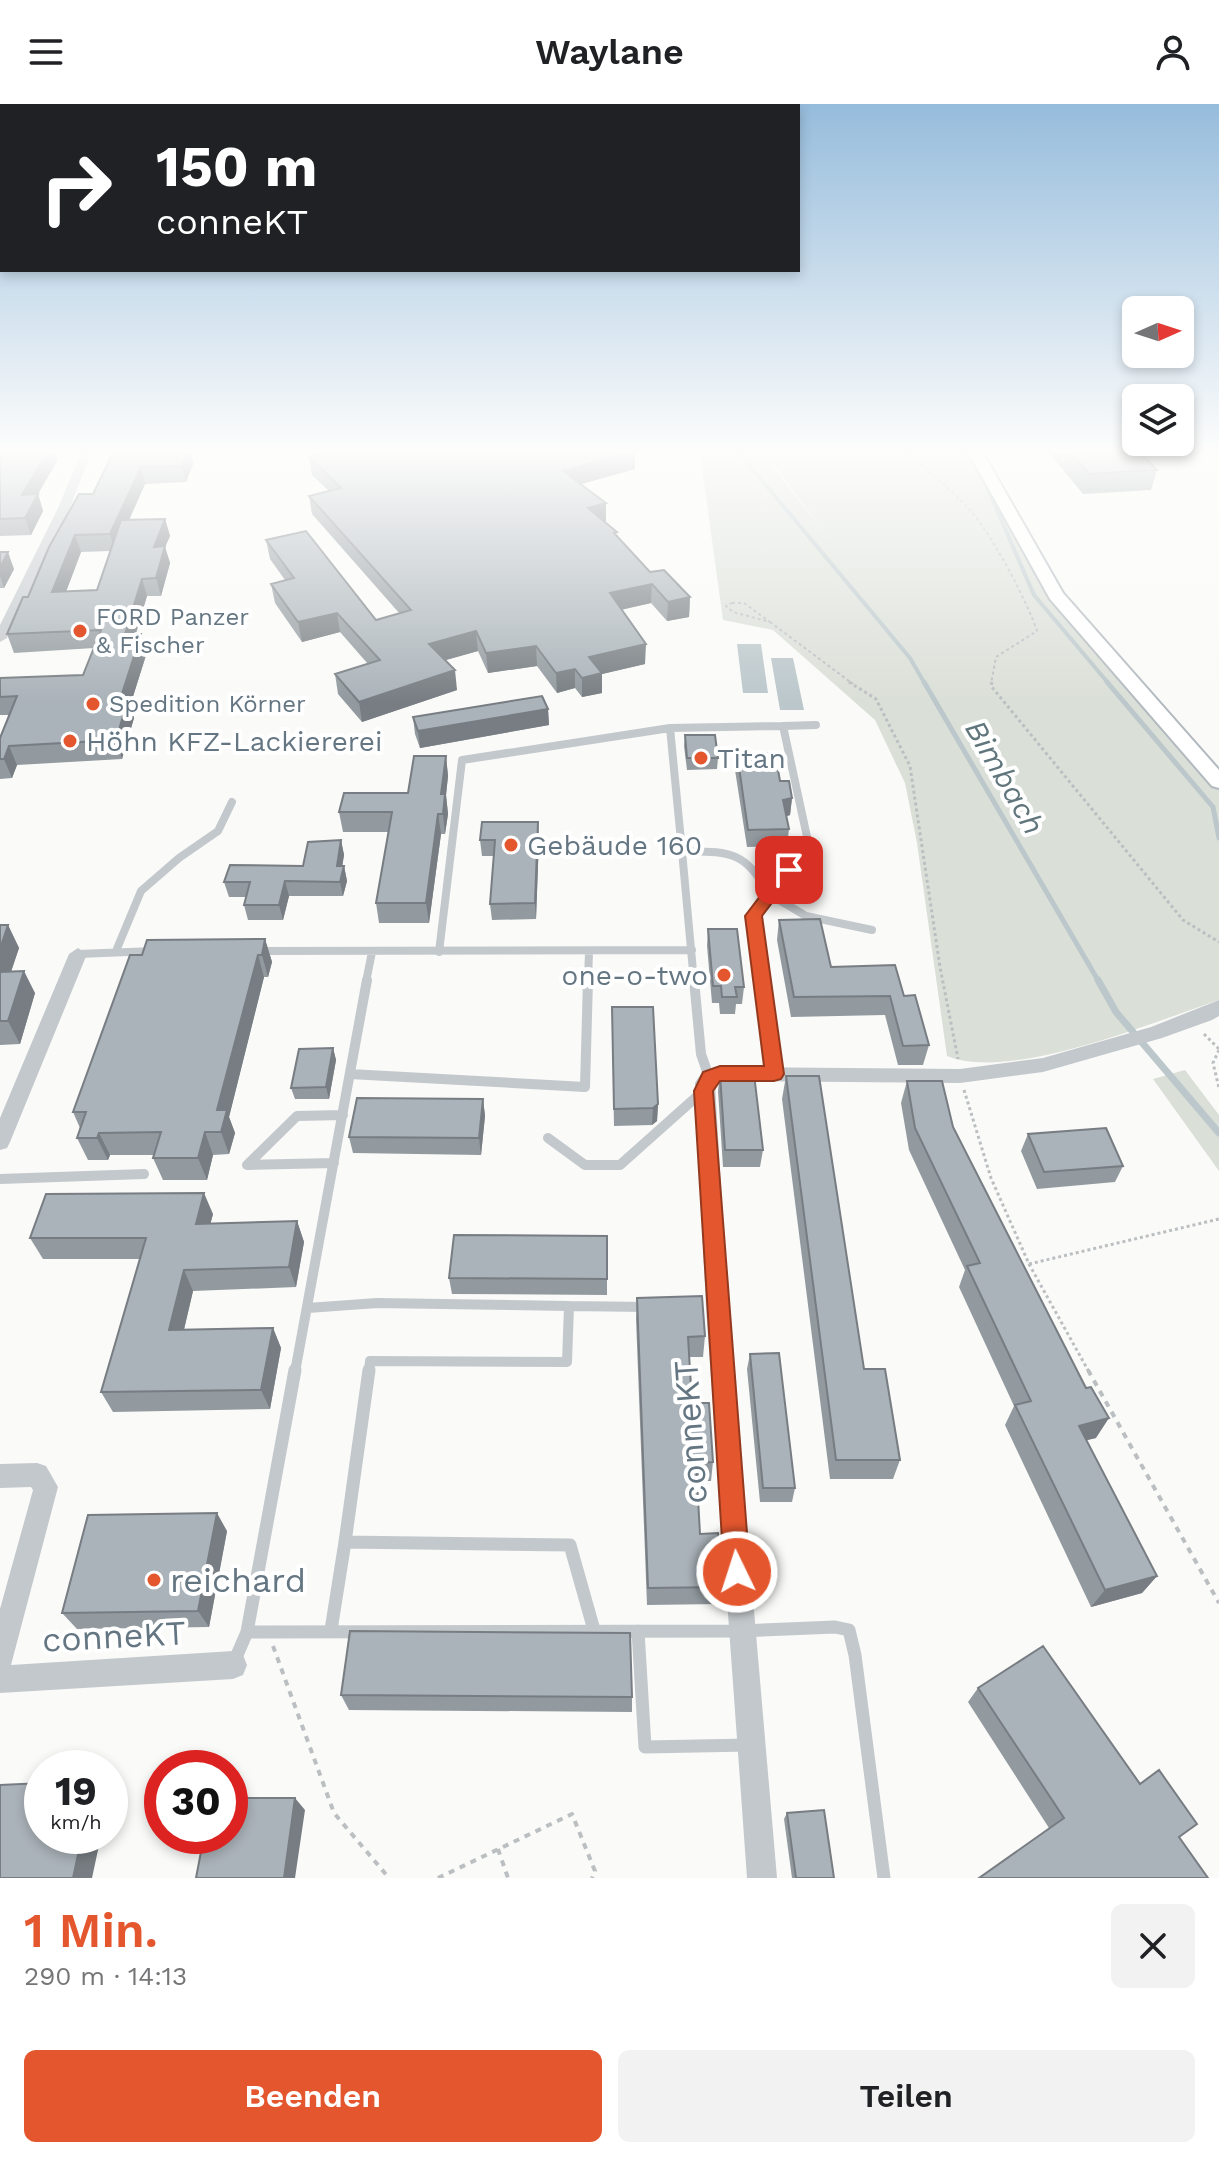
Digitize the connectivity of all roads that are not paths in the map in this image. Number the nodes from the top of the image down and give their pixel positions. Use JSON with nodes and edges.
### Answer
{"nodes":[{"id":1,"x":50,"y":536,"type":"edge"},
{"id":2,"x":1023,"y":536,"type":"edge"},
{"id":3,"x":0,"y":638,"type":"edge"},
{"id":4,"x":816,"y":725,"type":"dead end"},
{"id":5,"x":783,"y":726,"type":"junction"},
{"id":6,"x":670,"y":728,"type":"junction"},
{"id":7,"x":1219,"y":782,"type":"edge"},
{"id":8,"x":232,"y":802,"type":"dead end"},
{"id":9,"x":682,"y":851,"type":"junction"},
{"id":10,"x":769,"y":894,"type":"junction"},
{"id":11,"x":872,"y":930,"type":"dead end"},
{"id":12,"x":692,"y":950,"type":"junction"},
{"id":13,"x":116,"y":951,"type":"junction"},
{"id":14,"x":165,"y":951,"type":"edge"},
{"id":15,"x":245,"y":951,"type":"edge"},
{"id":16,"x":589,"y":951,"type":"junction"},
{"id":17,"x":372,"y":952,"type":"junction"},
{"id":18,"x":439,"y":952,"type":"junction"},
{"id":19,"x":78,"y":954,"type":"joint"},
{"id":20,"x":1219,"y":1007,"type":"edge"},
{"id":21,"x":350,"y":1074,"type":"junction"},
{"id":22,"x":774,"y":1074,"type":"junction"},
{"id":23,"x":706,"y":1084,"type":"junction"},
{"id":24,"x":343,"y":1115,"type":"junction"},
{"id":25,"x":548,"y":1138,"type":"dead end"},
{"id":26,"x":0,"y":1142,"type":"edge"},
{"id":27,"x":334,"y":1163,"type":"junction"},
{"id":28,"x":144,"y":1174,"type":"dead end"},
{"id":29,"x":0,"y":1179,"type":"edge"},
{"id":30,"x":569,"y":1306,"type":"junction"},
{"id":31,"x":654,"y":1307,"type":"edge"},
{"id":32,"x":308,"y":1308,"type":"junction"},
{"id":33,"x":0,"y":1476,"type":"edge"},
{"id":34,"x":345,"y":1542,"type":"junction"},
{"id":35,"x":331,"y":1630,"type":"junction"},
{"id":36,"x":594,"y":1630,"type":"junction"},
{"id":37,"x":638,"y":1631,"type":"junction"},
{"id":38,"x":741,"y":1631,"type":"junction"},
{"id":39,"x":247,"y":1632,"type":"junction"},
{"id":40,"x":0,"y":1659,"type":"edge"},
{"id":41,"x":233,"y":1665,"type":"joint"},
{"id":42,"x":0,"y":1679,"type":"edge"},
{"id":43,"x":750,"y":1745,"type":"junction"},
{"id":44,"x":762,"y":1878,"type":"edge"},
{"id":45,"x":884,"y":1878,"type":"edge"}],
"edges":[{"from":1,"to":3,"type":"street"},
{"from":2,"to":7,"type":"main road"},
{"from":4,"to":5,"type":"lane"},
{"from":5,"to":6,"type":"lane"},
{"from":5,"to":10,"type":"lane"},
{"from":6,"to":9,"type":"lane","name":"conneKT"},
{"from":6,"to":18,"type":"lane"},
{"from":8,"to":13,"type":"lane"},
{"from":9,"to":10,"type":"lane"},
{"from":9,"to":12,"type":"lane","name":"conneKT"},
{"from":10,"to":11,"type":"lane"},
{"from":10,"to":22,"type":"lane"},
{"from":12,"to":16,"type":"lane"},
{"from":12,"to":23,"type":"lane","name":"conneKT"},
{"from":13,"to":14,"type":"lane"},
{"from":13,"to":19,"type":"lane"},
{"from":15,"to":17,"type":"lane"},
{"from":16,"to":18,"type":"lane"},
{"from":16,"to":21,"type":"lane"},
{"from":17,"to":18,"type":"lane"},
{"from":17,"to":21,"type":"lane"},
{"from":19,"to":26,"type":"street"},
{"from":20,"to":22,"type":"street"},
{"from":21,"to":24,"type":"lane"},
{"from":22,"to":23,"type":"street"},
{"from":23,"to":25,"type":"lane"},
{"from":23,"to":38,"type":"street","name":"conneKT"},
{"from":24,"to":27,"type":"lane"},
{"from":24,"to":27,"type":"lane"},
{"from":27,"to":32,"type":"lane"},
{"from":28,"to":29,"type":"lane"},
{"from":30,"to":31,"type":"lane"},
{"from":30,"to":32,"type":"lane"},
{"from":30,"to":34,"type":"lane"},
{"from":32,"to":39,"type":"lane"},
{"from":33,"to":40,"type":"street","name":"conneKT"},
{"from":34,"to":35,"type":"lane"},
{"from":34,"to":36,"type":"lane"},
{"from":35,"to":36,"type":"lane"},
{"from":35,"to":39,"type":"lane"},
{"from":36,"to":37,"type":"lane"},
{"from":37,"to":38,"type":"lane"},
{"from":37,"to":43,"type":"lane"},
{"from":38,"to":43,"type":"street","name":"conneKT"},
{"from":38,"to":45,"type":"lane"},
{"from":39,"to":41,"type":"lane"},
{"from":41,"to":42,"type":"street","name":"conneKT"},
{"from":43,"to":44,"type":"street","name":"conneKT"}]}
